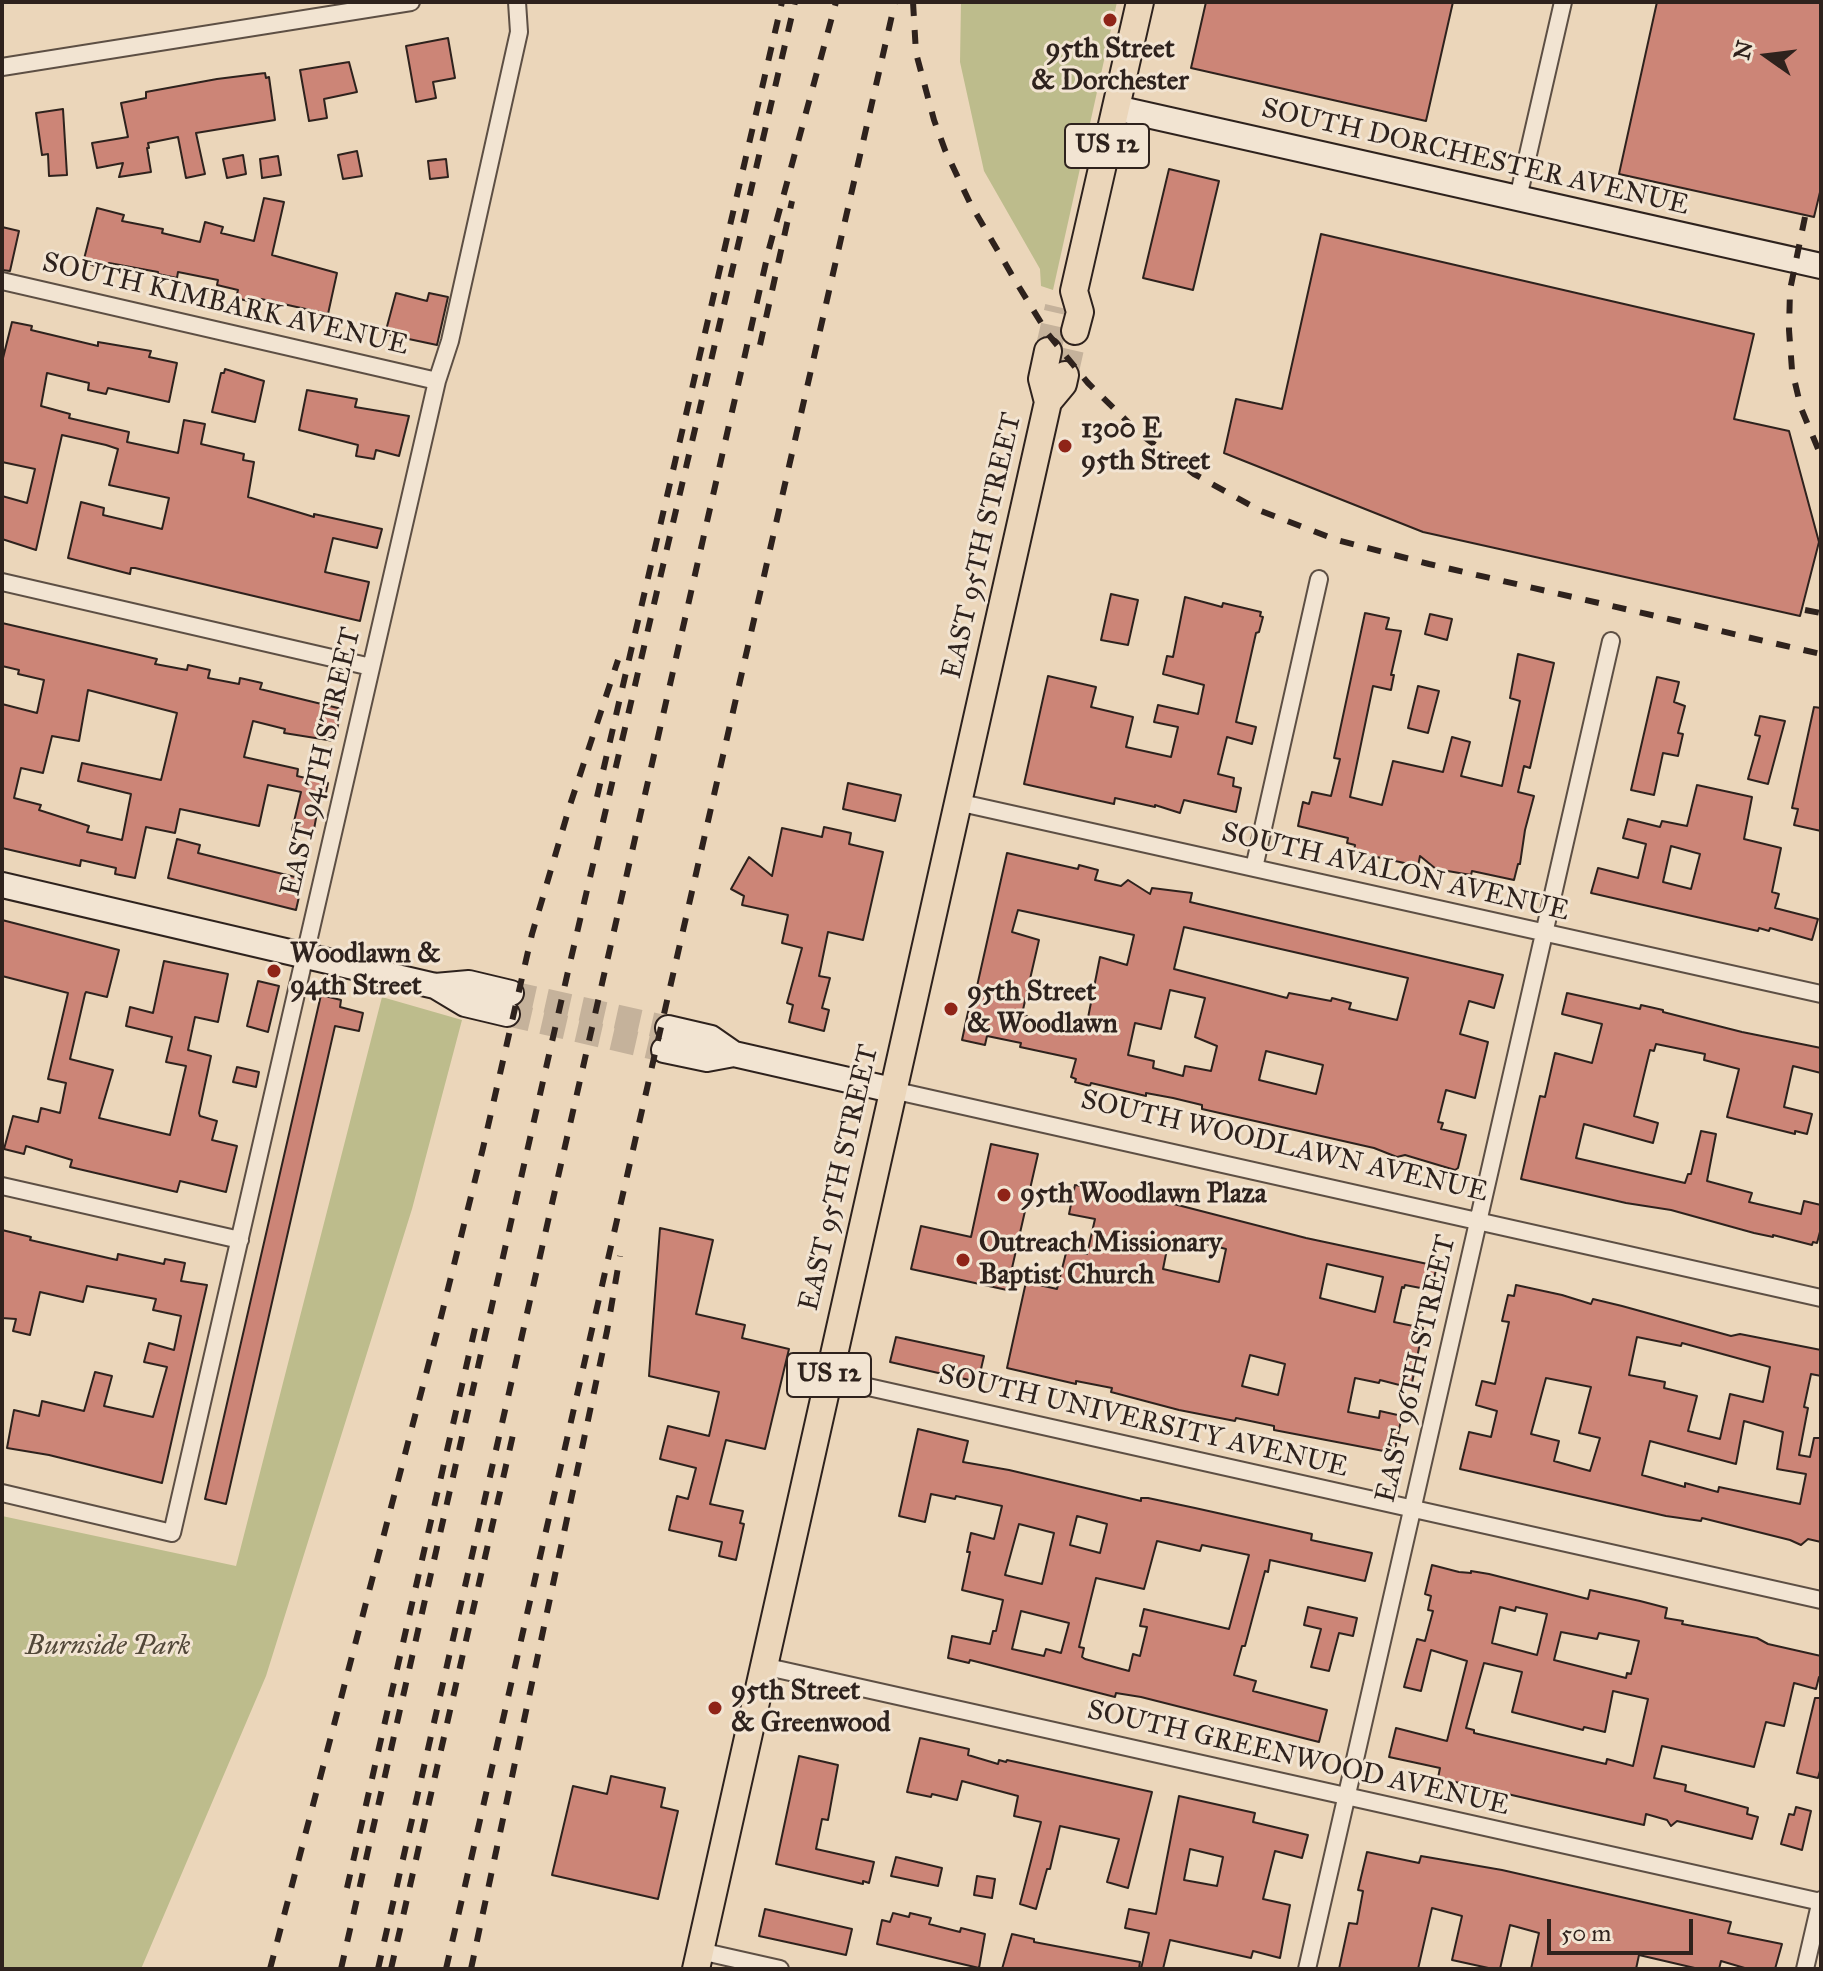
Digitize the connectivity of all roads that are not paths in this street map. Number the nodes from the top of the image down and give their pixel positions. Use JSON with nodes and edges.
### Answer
{"nodes":[{"id":1,"x":411,"y":2,"type":"edge"},
{"id":2,"x":517,"y":2,"type":"edge"},
{"id":3,"x":1140,"y":2,"type":"edge"},
{"id":4,"x":1563,"y":2,"type":"edge"},
{"id":5,"x":2,"y":67,"type":"edge"},
{"id":6,"x":1116,"y":108,"type":"junction"},
{"id":7,"x":1518,"y":198,"type":"junction"},
{"id":8,"x":1821,"y":266,"type":"edge"},
{"id":9,"x":2,"y":281,"type":"edge"},
{"id":10,"x":1075,"y":331,"type":"tunnel mouth"},
{"id":11,"x":1048,"y":351,"type":"tunnel mouth"},
{"id":12,"x":1065,"y":375,"type":"tunnel mouth"},
{"id":13,"x":437,"y":381,"type":"junction"},
{"id":14,"x":1048,"y":402,"type":"junction"},
{"id":15,"x":1319,"y":579,"type":"dead end"},
{"id":16,"x":2,"y":582,"type":"edge"},
{"id":17,"x":1611,"y":641,"type":"dead end"},
{"id":18,"x":371,"y":667,"type":"junction"},
{"id":19,"x":957,"y":802,"type":"junction"},
{"id":20,"x":1254,"y":868,"type":"junction"},
{"id":21,"x":2,"y":885,"type":"edge"},
{"id":22,"x":1544,"y":932,"type":"junction"},
{"id":23,"x":304,"y":956,"type":"junction"},
{"id":24,"x":1821,"y":994,"type":"edge"},
{"id":25,"x":509,"y":1003,"type":"tunnel mouth"},
{"id":26,"x":666,"y":1039,"type":"tunnel mouth"},
{"id":27,"x":892,"y":1090,"type":"junction"},
{"id":28,"x":2,"y":1186,"type":"edge"},
{"id":29,"x":1478,"y":1221,"type":"junction"},
{"id":30,"x":240,"y":1240,"type":"junction"},
{"id":31,"x":1821,"y":1298,"type":"edge"},
{"id":32,"x":828,"y":1378,"type":"junction"},
{"id":33,"x":2,"y":1493,"type":"edge"},
{"id":34,"x":1412,"y":1508,"type":"junction"},
{"id":35,"x":1821,"y":1600,"type":"edge"},
{"id":36,"x":763,"y":1666,"type":"junction"},
{"id":37,"x":1347,"y":1796,"type":"junction"},
{"id":38,"x":1821,"y":1901,"type":"edge"},
{"id":39,"x":698,"y":1960,"type":"edge"},
{"id":40,"x":780,"y":1969,"type":"edge"},
{"id":41,"x":1307,"y":1969,"type":"edge"},
{"id":42,"x":1805,"y":1969,"type":"edge"}],
"edges":[{"from":1,"to":5,"type":"street"},
{"from":2,"to":13,"type":"street","name":"EAST 94TH STREET"},
{"from":3,"to":6,"type":"main road","number":"US 12"},
{"from":4,"to":7,"type":"street"},
{"from":6,"to":7,"type":"street","name":"SOUTH DORCHESTER AVENUE"},
{"from":6,"to":10,"type":"main road","number":"US 12"},
{"from":7,"to":8,"type":"street","name":"SOUTH DORCHESTER AVENUE"},
{"from":9,"to":13,"type":"street","name":"SOUTH KIMBARK AVENUE"},
{"from":11,"to":14,"type":"main road","name":"EAST 95TH STREET","number":"US 12"},
{"from":12,"to":14,"type":"main road","name":"EAST 95TH STREET","number":"US 12"},
{"from":13,"to":18,"type":"street","name":"EAST 94TH STREET"},
{"from":14,"to":19,"type":"main road","name":"EAST 95TH STREET","number":"US 12"},
{"from":15,"to":20,"type":"street"},
{"from":16,"to":18,"type":"street"},
{"from":17,"to":22,"type":"street","name":"EAST 96TH STREET"},
{"from":18,"to":23,"type":"street","name":"EAST 94TH STREET"},
{"from":19,"to":20,"type":"street","name":"SOUTH AVALON AVENUE"},
{"from":19,"to":27,"type":"main road","name":"EAST 95TH STREET","number":"US 12"},
{"from":20,"to":22,"type":"street","name":"SOUTH AVALON AVENUE"},
{"from":21,"to":23,"type":"street"},
{"from":22,"to":24,"type":"street","name":"SOUTH AVALON AVENUE"},
{"from":22,"to":29,"type":"street","name":"EAST 96TH STREET"},
{"from":23,"to":25,"type":"street"},
{"from":23,"to":30,"type":"street","name":"EAST 94TH STREET"},
{"from":26,"to":27,"type":"street","name":"SOUTH WOODLAWN AVENUE"},
{"from":27,"to":29,"type":"street","name":"SOUTH WOODLAWN AVENUE"},
{"from":27,"to":32,"type":"main road","name":"EAST 95TH STREET","number":"US 12"},
{"from":28,"to":30,"type":"street"},
{"from":29,"to":31,"type":"street","name":"SOUTH WOODLAWN AVENUE"},
{"from":29,"to":34,"type":"street","name":"EAST 96TH STREET"},
{"from":30,"to":33,"type":"street","name":"EAST 94TH STREET"},
{"from":32,"to":34,"type":"street","name":"SOUTH UNIVERSITY AVENUE"},
{"from":32,"to":36,"type":"main road","name":"EAST 95TH STREET","number":"US 12"},
{"from":34,"to":35,"type":"street","name":"SOUTH UNIVERSITY AVENUE"},
{"from":34,"to":37,"type":"street","name":"EAST 96TH STREET"},
{"from":36,"to":37,"type":"street","name":"SOUTH GREENWOOD AVENUE"},
{"from":36,"to":39,"type":"main road","name":"EAST 95TH STREET","number":"US 12"},
{"from":37,"to":38,"type":"street","name":"SOUTH GREENWOOD AVENUE"},
{"from":37,"to":41,"type":"street","name":"EAST 96TH STREET"},
{"from":38,"to":42,"type":"street"},
{"from":39,"to":40,"type":"street"}]}
